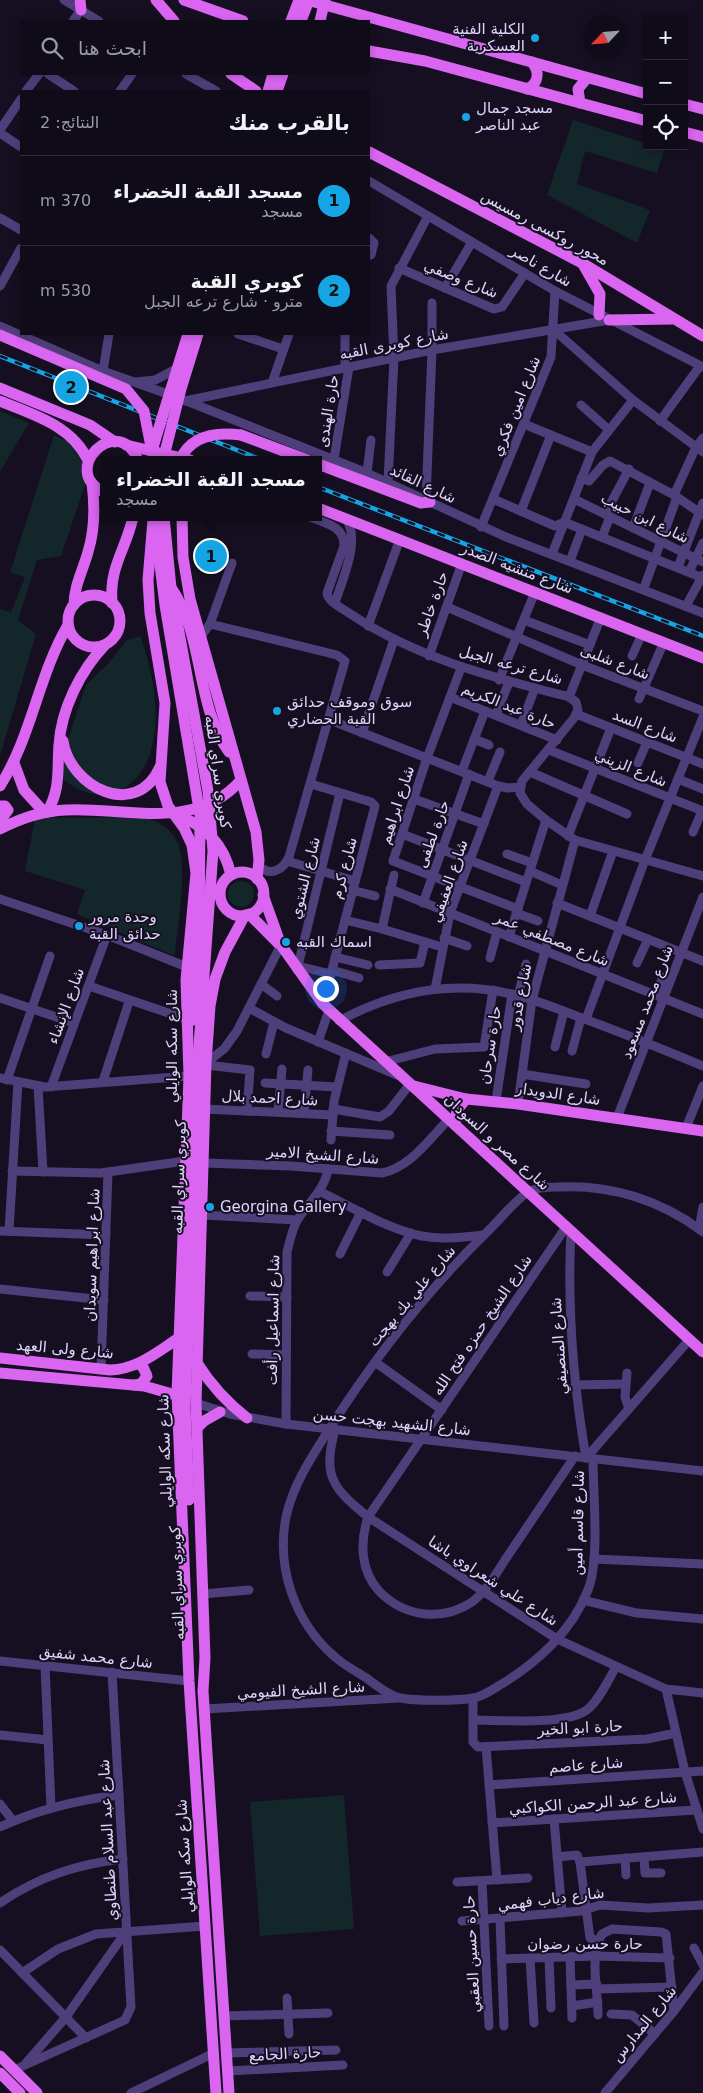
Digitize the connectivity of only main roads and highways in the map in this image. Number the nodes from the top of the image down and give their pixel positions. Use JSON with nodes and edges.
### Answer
{"nodes":[{"id":1,"x":156,"y":0,"type":"edge"},
{"id":2,"x":187,"y":0,"type":"edge"},
{"id":3,"x":299,"y":0,"type":"edge"},
{"id":4,"x":308,"y":0,"type":"edge"},
{"id":5,"x":345,"y":0,"type":"edge"},
{"id":6,"x":324,"y":2,"type":"edge"},
{"id":7,"x":358,"y":14,"type":"junction"},
{"id":8,"x":173,"y":20,"type":"edge"},
{"id":9,"x":240,"y":20,"type":"edge"},
{"id":10,"x":291,"y":20,"type":"edge"},
{"id":11,"x":301,"y":20,"type":"edge"},
{"id":12,"x":320,"y":20,"type":"edge"},
{"id":13,"x":370,"y":51,"type":"edge"},
{"id":14,"x":532,"y":62,"type":"junction"},
{"id":15,"x":232,"y":75,"type":"edge"},
{"id":16,"x":273,"y":75,"type":"edge"},
{"id":17,"x":283,"y":75,"type":"edge"},
{"id":18,"x":586,"y":78,"type":"junction"},
{"id":19,"x":527,"y":89,"type":"junction"},
{"id":20,"x":255,"y":90,"type":"edge"},
{"id":21,"x":268,"y":90,"type":"edge"},
{"id":22,"x":277,"y":90,"type":"edge"},
{"id":23,"x":643,"y":93,"type":"edge"},
{"id":24,"x":580,"y":103,"type":"junction"},
{"id":25,"x":688,"y":105,"type":"edge"},
{"id":26,"x":703,"y":109,"type":"edge"},
{"id":27,"x":643,"y":121,"type":"edge"},
{"id":28,"x":688,"y":133,"type":"edge"},
{"id":29,"x":703,"y":137,"type":"edge"},
{"id":30,"x":370,"y":153,"type":"edge"},
{"id":31,"x":582,"y":263,"type":"junction"},
{"id":32,"x":672,"y":319,"type":"junction"},
{"id":33,"x":0,"y":335,"type":"edge"},
{"id":34,"x":188,"y":335,"type":"edge"},
{"id":35,"x":198,"y":335,"type":"edge"},
{"id":36,"x":703,"y":336,"type":"edge"},
{"id":37,"x":0,"y":388,"type":"edge"},
{"id":38,"x":0,"y":401,"type":"edge"},
{"id":39,"x":121,"y":443,"type":"junction"},
{"id":40,"x":136,"y":456,"type":"edge"},
{"id":41,"x":152,"y":456,"type":"edge"},
{"id":42,"x":164,"y":456,"type":"edge"},
{"id":43,"x":174,"y":456,"type":"edge"},
{"id":44,"x":186,"y":456,"type":"edge"},
{"id":45,"x":297,"y":456,"type":"edge"},
{"id":46,"x":88,"y":460,"type":"junction"},
{"id":47,"x":322,"y":466,"type":"edge"},
{"id":48,"x":92,"y":483,"type":"junction"},
{"id":49,"x":100,"y":489,"type":"edge"},
{"id":50,"x":428,"y":500,"type":"road end"},
{"id":51,"x":322,"y":509,"type":"edge"},
{"id":52,"x":132,"y":521,"type":"edge"},
{"id":53,"x":153,"y":521,"type":"edge"},
{"id":54,"x":154,"y":521,"type":"edge"},
{"id":55,"x":164,"y":521,"type":"edge"},
{"id":56,"x":182,"y":521,"type":"edge"},
{"id":57,"x":171,"y":588,"type":"junction"},
{"id":58,"x":112,"y":603,"type":"junction"},
{"id":59,"x":74,"y":605,"type":"junction"},
{"id":60,"x":68,"y":625,"type":"junction"},
{"id":61,"x":105,"y":645,"type":"junction"},
{"id":62,"x":703,"y":658,"type":"edge"},
{"id":63,"x":61,"y":729,"type":"junction"},
{"id":64,"x":235,"y":759,"type":"junction"},
{"id":65,"x":14,"y":763,"type":"junction"},
{"id":66,"x":160,"y":765,"type":"junction"},
{"id":67,"x":241,"y":780,"type":"junction"},
{"id":68,"x":0,"y":786,"type":"edge"},
{"id":69,"x":0,"y":806,"type":"edge"},
{"id":70,"x":45,"y":812,"type":"junction"},
{"id":71,"x":172,"y":813,"type":"junction"},
{"id":72,"x":0,"y":822,"type":"edge"},
{"id":73,"x":0,"y":829,"type":"edge"},
{"id":74,"x":231,"y":875,"type":"junction"},
{"id":75,"x":257,"y":879,"type":"junction"},
{"id":76,"x":263,"y":895,"type":"junction"},
{"id":77,"x":247,"y":915,"type":"junction"},
{"id":78,"x":281,"y":945,"type":"junction"},
{"id":79,"x":187,"y":1032,"type":"junction"},
{"id":80,"x":406,"y":1080,"type":"junction"},
{"id":81,"x":466,"y":1098,"type":"junction"},
{"id":82,"x":452,"y":1122,"type":"junction"},
{"id":83,"x":703,"y":1131,"type":"edge"},
{"id":84,"x":179,"y":1338,"type":"junction"},
{"id":85,"x":698,"y":1345,"type":"edge"},
{"id":86,"x":0,"y":1358,"type":"edge"},
{"id":87,"x":198,"y":1363,"type":"junction"},
{"id":88,"x":139,"y":1364,"type":"junction"},
{"id":89,"x":0,"y":1373,"type":"edge"},
{"id":90,"x":135,"y":1385,"type":"junction"},
{"id":91,"x":177,"y":1394,"type":"junction"},
{"id":92,"x":196,"y":1403,"type":"junction"},
{"id":93,"x":220,"y":1412,"type":"road end"},
{"id":94,"x":247,"y":1418,"type":"road end"},
{"id":95,"x":197,"y":1428,"type":"junction"},
{"id":96,"x":203,"y":1691,"type":"junction"},
{"id":97,"x":0,"y":2056,"type":"edge"},
{"id":98,"x":0,"y":2074,"type":"edge"},
{"id":99,"x":20,"y":2093,"type":"edge"},
{"id":100,"x":37,"y":2093,"type":"edge"},
{"id":101,"x":216,"y":2093,"type":"edge"},
{"id":102,"x":229,"y":2093,"type":"edge"}],
"edges":[{"from":1,"to":8,"type":"main road"},
{"from":2,"to":9,"type":"main road"},
{"from":3,"to":10,"type":"main road"},
{"from":4,"to":6,"type":"main road"},
{"from":4,"to":11,"type":"main road","bridge":true},
{"from":5,"to":7,"type":"main road"},
{"from":6,"to":7,"type":"main road"},
{"from":6,"to":12,"type":"main road"},
{"from":7,"to":14,"type":"main road"},
{"from":13,"to":19,"type":"main road"},
{"from":14,"to":18,"type":"main road"},
{"from":14,"to":19,"type":"main road"},
{"from":15,"to":20,"type":"main road"},
{"from":16,"to":21,"type":"main road"},
{"from":17,"to":22,"type":"main road"},
{"from":18,"to":23,"type":"main road"},
{"from":18,"to":24,"type":"main road"},
{"from":19,"to":24,"type":"main road"},
{"from":24,"to":27,"type":"main road"},
{"from":25,"to":26,"type":"main road"},
{"from":28,"to":29,"type":"main road"},
{"from":30,"to":31,"type":"main road","name":"محور روكسى رمسيس"},
{"from":31,"to":32,"type":"main road","name":"محور روكسى رمسيس"},
{"from":31,"to":32,"type":"main road"},
{"from":32,"to":36,"type":"main road","name":"محور روكسى رمسيس"},
{"from":33,"to":41,"type":"main road","bridge":true},
{"from":34,"to":41,"type":"main road","bridge":true},
{"from":35,"to":42,"type":"main road","bridge":true},
{"from":37,"to":39,"type":"main road"},
{"from":38,"to":46,"type":"main road"},
{"from":39,"to":40,"type":"main road"},
{"from":39,"to":43,"type":"main road"},
{"from":39,"to":46,"type":"main road"},
{"from":44,"to":45,"type":"main road","bridge":true},
{"from":46,"to":48,"type":"main road"},
{"from":47,"to":50,"type":"main road"},
{"from":48,"to":49,"type":"main road"},
{"from":48,"to":59,"type":"main road"},
{"from":51,"to":62,"type":"main road","name":"شارع منشيه الصدر"},
{"from":52,"to":58,"type":"main road"},
{"from":53,"to":66,"type":"main road"},
{"from":54,"to":79,"type":"main road","name":"كوبري سراي القبه","bridge":true},
{"from":55,"to":57,"type":"main road","name":"كوبري سراي القبه","bridge":true},
{"from":56,"to":64,"type":"main road"},
{"from":57,"to":64,"type":"main road"},
{"from":57,"to":96,"type":"main road","name":"كوبري سراي القبه","bridge":true},
{"from":58,"to":59,"type":"main road"},
{"from":58,"to":61,"type":"main road"},
{"from":59,"to":60,"type":"main road"},
{"from":60,"to":61,"type":"main road"},
{"from":60,"to":65,"type":"main road"},
{"from":61,"to":63,"type":"main road"},
{"from":63,"to":66,"type":"main road"},
{"from":63,"to":70,"type":"main road"},
{"from":64,"to":67,"type":"main road"},
{"from":65,"to":68,"type":"main road"},
{"from":65,"to":70,"type":"main road"},
{"from":66,"to":71,"type":"main road","name":"شارع سكه الوايلي"},
{"from":67,"to":71,"type":"main road"},
{"from":67,"to":75,"type":"main road"},
{"from":69,"to":72,"type":"main road"},
{"from":70,"to":71,"type":"main road"},
{"from":70,"to":73,"type":"main road"},
{"from":71,"to":74,"type":"main road"},
{"from":71,"to":79,"type":"main road","name":"شارع سكه الوايلي"},
{"from":74,"to":75,"type":"main road"},
{"from":74,"to":77,"type":"main road"},
{"from":75,"to":76,"type":"main road"},
{"from":76,"to":77,"type":"main road"},
{"from":76,"to":78,"type":"main road","name":"شارع مصر و السودان"},
{"from":77,"to":78,"type":"main road","name":"شارع مصر و السودان"},
{"from":77,"to":87,"type":"main road","name":"شارع سكه الوايلي"},
{"from":78,"to":80,"type":"main road","name":"شارع مصر و السودان"},
{"from":79,"to":84,"type":"main road","name":"شارع سكه الوايلي"},
{"from":80,"to":81,"type":"main road","name":"شارع الدويدار"},
{"from":80,"to":82,"type":"main road","name":"شارع مصر و السودان"},
{"from":81,"to":82,"type":"main road"},
{"from":81,"to":83,"type":"main road","name":"شارع الدويدار"},
{"from":82,"to":85,"type":"main road","name":"شارع مصر و السودان"},
{"from":84,"to":88,"type":"main road","name":"شارع ولى العهد"},
{"from":84,"to":91,"type":"main road","name":"شارع سكه الوايلي"},
{"from":86,"to":88,"type":"main road","name":"شارع ولى العهد"},
{"from":87,"to":92,"type":"main road","name":"شارع سكه الوايلي"},
{"from":87,"to":94,"type":"main road"},
{"from":88,"to":90,"type":"main road"},
{"from":89,"to":90,"type":"main road","name":"شارع ولى العهد"},
{"from":90,"to":91,"type":"main road","name":"شارع ولى العهد"},
{"from":91,"to":92,"type":"main road","name":"شارع ولى العهد"},
{"from":91,"to":101,"type":"main road","name":"شارع سكه الوايلي"},
{"from":92,"to":95,"type":"main road","name":"شارع سكه الوايلي"},
{"from":93,"to":95,"type":"main road"},
{"from":95,"to":96,"type":"main road","name":"شارع سكه الوايلي"},
{"from":96,"to":102,"type":"main road","name":"شارع سكه الوايلي"},
{"from":97,"to":100,"type":"main road"},
{"from":98,"to":99,"type":"main road"}]}
